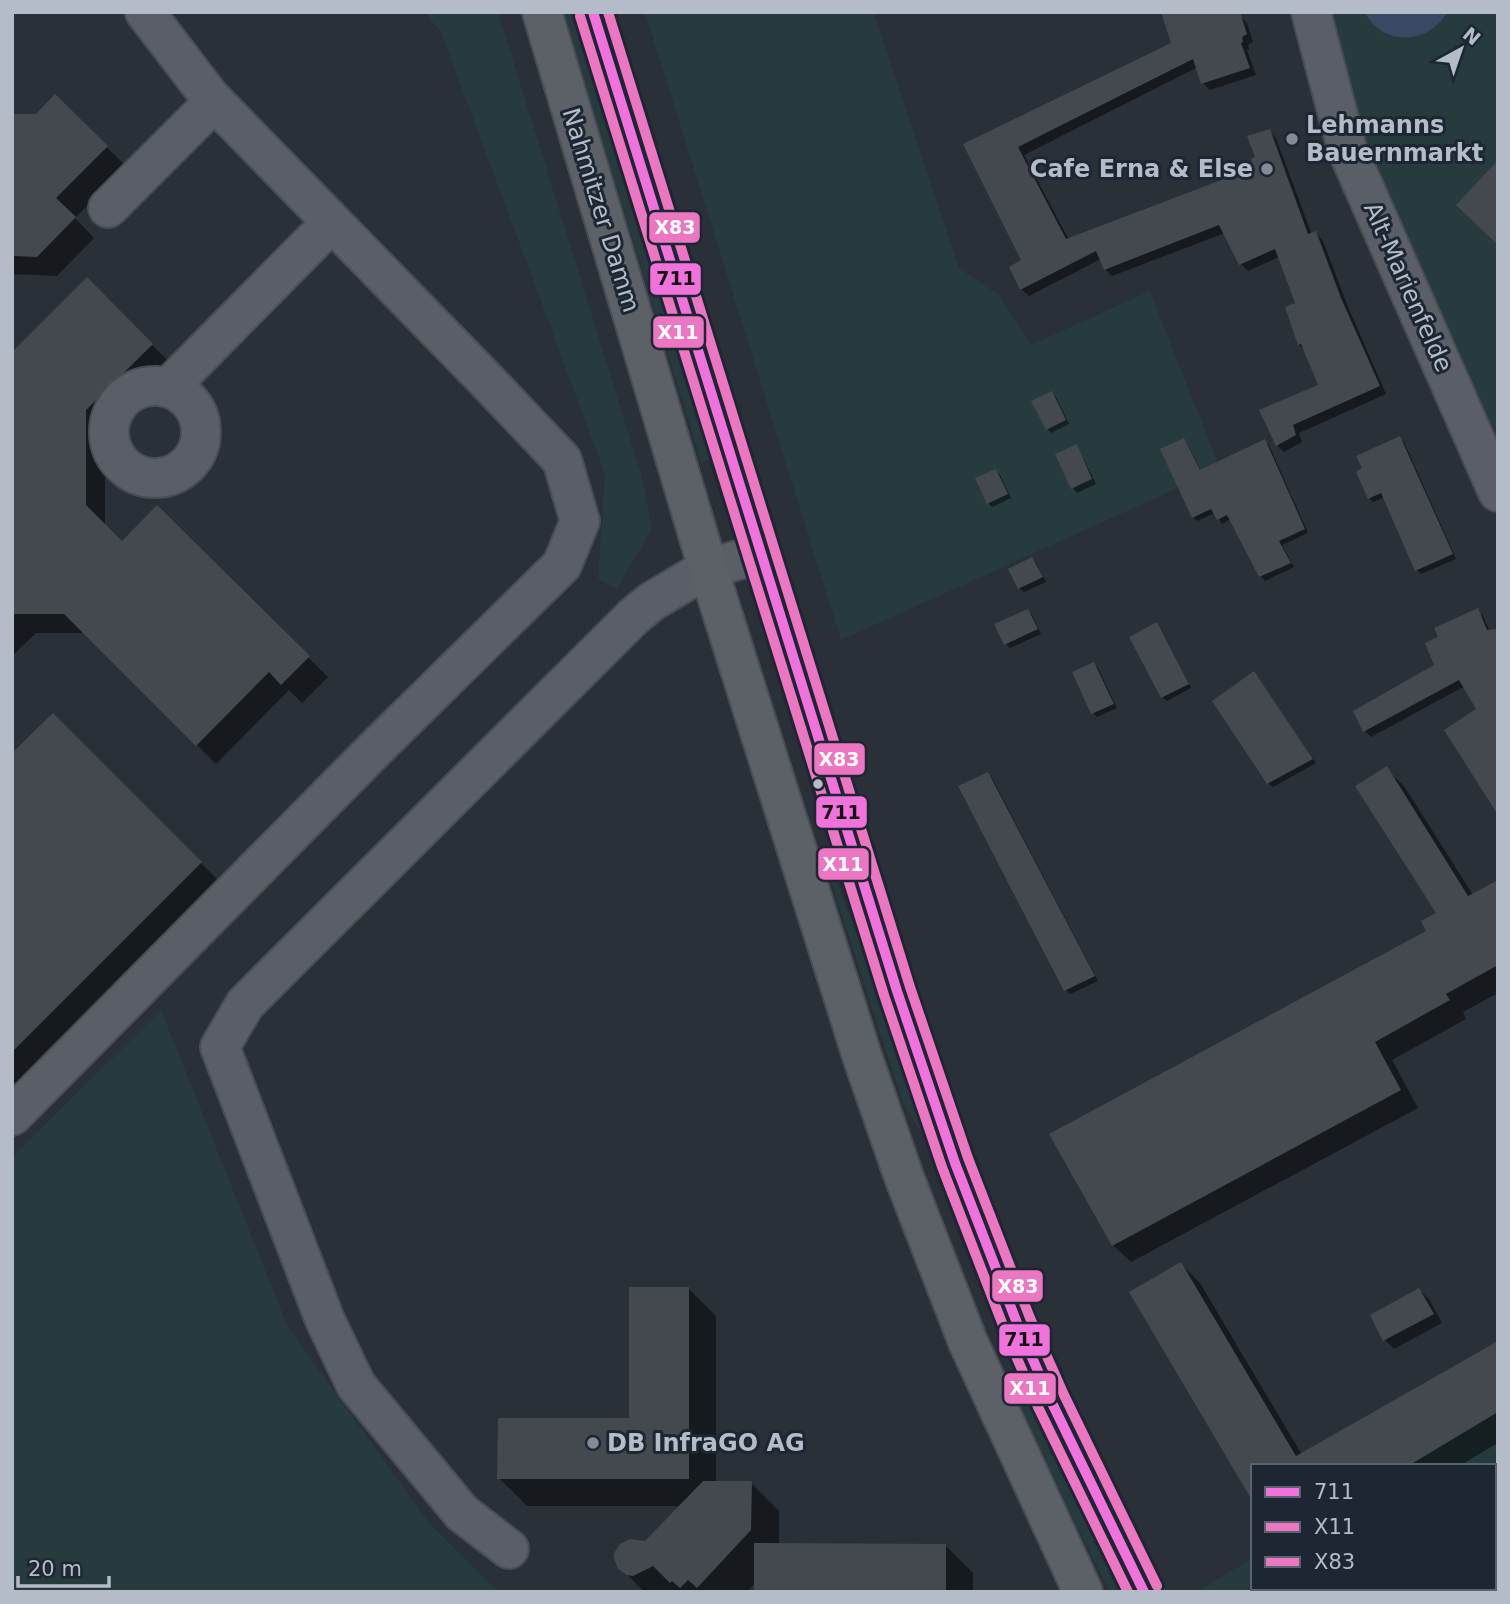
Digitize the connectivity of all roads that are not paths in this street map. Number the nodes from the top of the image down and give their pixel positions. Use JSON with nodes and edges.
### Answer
{"nodes":[{"id":1,"x":145,"y":12,"type":"edge"},
{"id":2,"x":542,"y":12,"type":"edge"},
{"id":3,"x":593,"y":12,"type":"edge"},
{"id":4,"x":1311,"y":12,"type":"edge"},
{"id":5,"x":214,"y":102,"type":"junction"},
{"id":6,"x":107,"y":208,"type":"dead end"},
{"id":7,"x":332,"y":222,"type":"junction"},
{"id":8,"x":169,"y":387,"type":"dead end"},
{"id":9,"x":1496,"y":483,"type":"edge"},
{"id":10,"x":761,"y":554,"type":"junction"},
{"id":11,"x":708,"y":568,"type":"junction"},
{"id":12,"x":12,"y":1116,"type":"edge"},
{"id":13,"x":509,"y":1549,"type":"dead end"},
{"id":14,"x":1083,"y":1592,"type":"edge"},
{"id":15,"x":1144,"y":1592,"type":"edge"}],
"edges":[{"from":1,"to":5,"type":"street"},
{"from":2,"to":11,"type":"main road","name":"Nahmitzer Damm"},
{"from":3,"to":10,"type":"main road","name":"Nahmitzer Damm"},
{"from":4,"to":9,"type":"street","name":"Alt-Marienfelde"},
{"from":5,"to":6,"type":"street"},
{"from":5,"to":7,"type":"street"},
{"from":7,"to":8,"type":"street"},
{"from":7,"to":12,"type":"street"},
{"from":10,"to":11,"type":"street"},
{"from":10,"to":15,"type":"main road","name":"Nahmitzer Damm"},
{"from":11,"to":13,"type":"street"},
{"from":11,"to":14,"type":"main road","name":"Nahmitzer Damm"}]}
